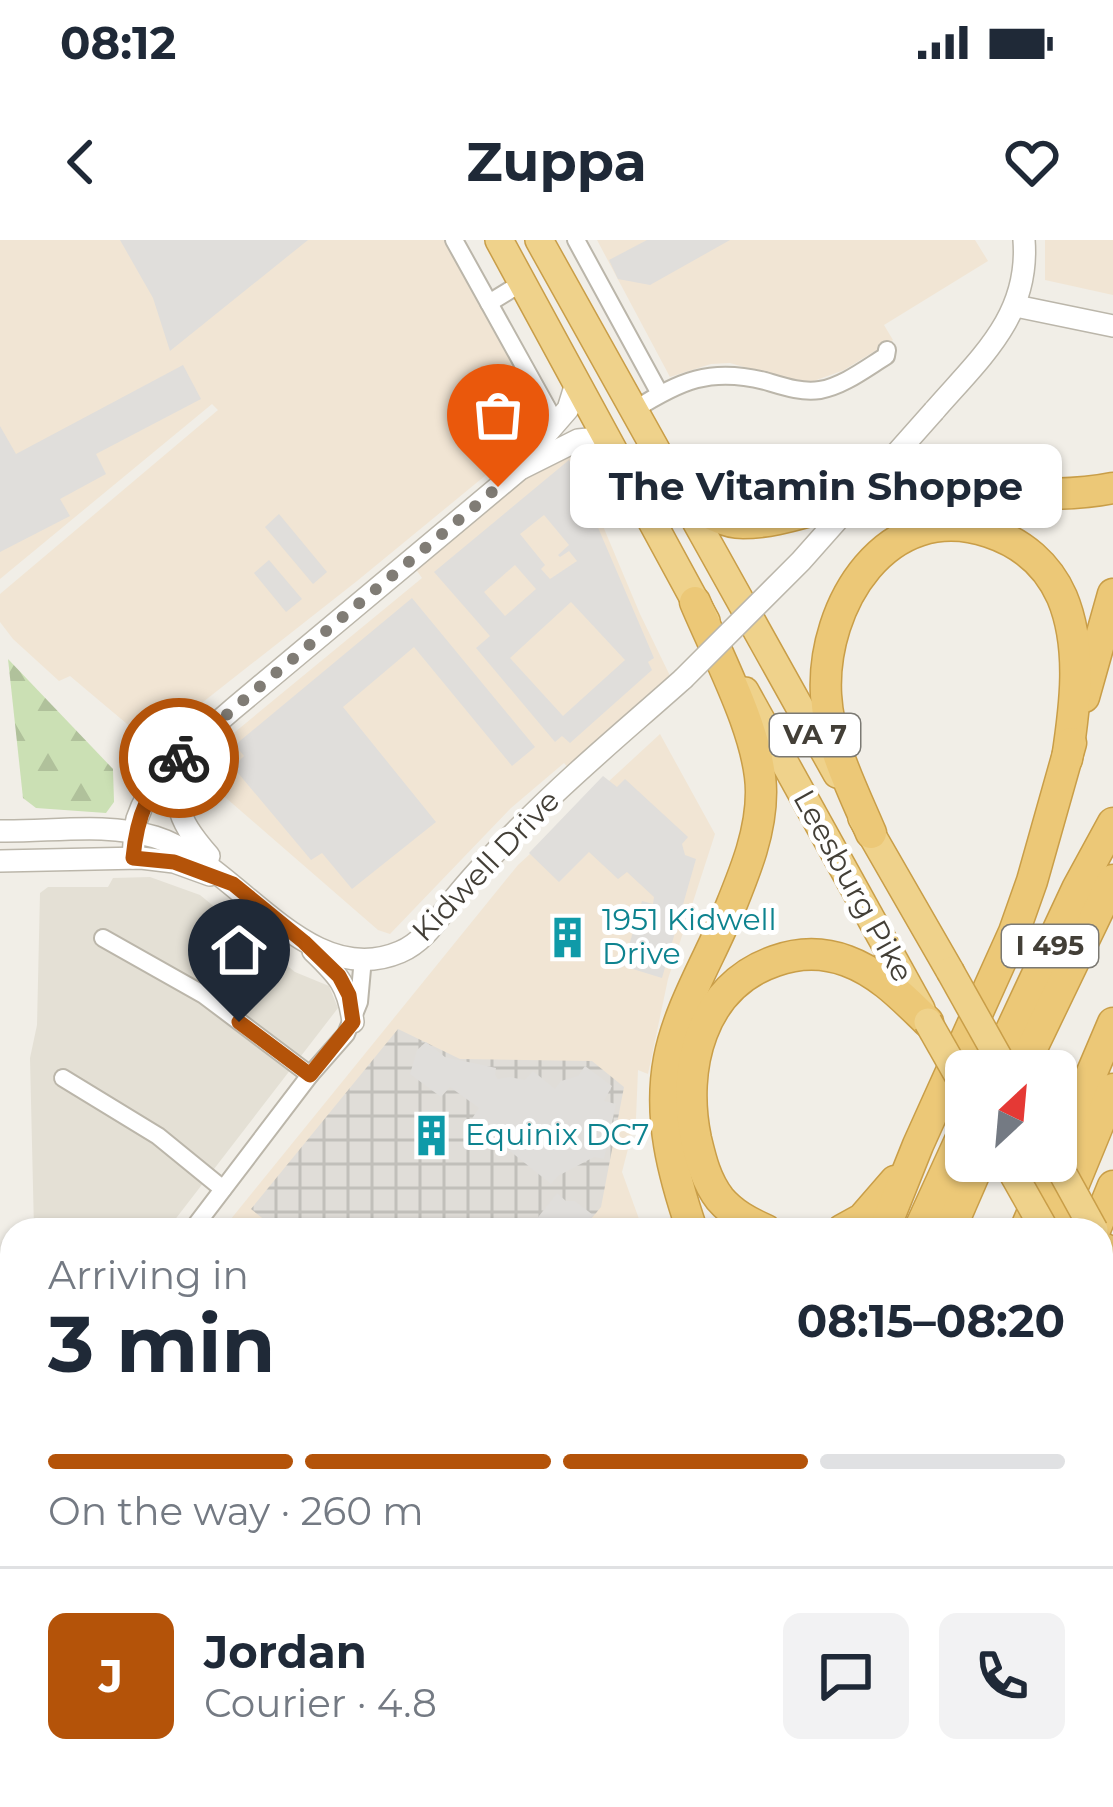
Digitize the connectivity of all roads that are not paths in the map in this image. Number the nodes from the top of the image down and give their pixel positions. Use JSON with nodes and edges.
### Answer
{"nodes":[{"id":1,"x":454,"y":240,"type":"edge"},
{"id":2,"x":499,"y":240,"type":"edge"},
{"id":3,"x":539,"y":240,"type":"edge"},
{"id":4,"x":577,"y":240,"type":"edge"},
{"id":5,"x":1024,"y":240,"type":"edge"},
{"id":6,"x":523,"y":282,"type":"junction"},
{"id":7,"x":489,"y":303,"type":"junction"},
{"id":8,"x":613,"y":306,"type":"junction"},
{"id":9,"x":1016,"y":306,"type":"junction"},
{"id":10,"x":585,"y":320,"type":"junction"},
{"id":11,"x":1113,"y":326,"type":"edge"},
{"id":12,"x":547,"y":327,"type":"junction"},
{"id":13,"x":514,"y":346,"type":"junction"},
{"id":14,"x":887,"y":350,"type":"dead end"},
{"id":15,"x":577,"y":380,"type":"junction"},
{"id":16,"x":660,"y":394,"type":"junction"},
{"id":17,"x":634,"y":410,"type":"junction"},
{"id":18,"x":555,"y":422,"type":"junction"},
{"id":19,"x":615,"y":453,"type":"junction"},
{"id":20,"x":520,"y":469,"type":"junction"},
{"id":21,"x":1113,"y":488,"type":"edge"},
{"id":22,"x":683,"y":498,"type":"junction"},
{"id":23,"x":1113,"y":594,"type":"edge"},
{"id":24,"x":695,"y":602,"type":"junction"},
{"id":25,"x":208,"y":731,"type":"junction"},
{"id":26,"x":1066,"y":759,"type":"junction"},
{"id":27,"x":1113,"y":823,"type":"edge"},
{"id":28,"x":0,"y":831,"type":"edge"},
{"id":29,"x":135,"y":832,"type":"junction"},
{"id":30,"x":871,"y":833,"type":"junction"},
{"id":31,"x":133,"y":858,"type":"junction"},
{"id":32,"x":0,"y":861,"type":"edge"},
{"id":33,"x":1113,"y":880,"type":"edge"},
{"id":34,"x":233,"y":884,"type":"junction"},
{"id":35,"x":103,"y":938,"type":"dead end"},
{"id":36,"x":304,"y":942,"type":"junction"},
{"id":37,"x":363,"y":958,"type":"junction"},
{"id":38,"x":353,"y":1022,"type":"junction"},
{"id":39,"x":928,"y":1022,"type":"junction"},
{"id":40,"x":1113,"y":1023,"type":"edge"},
{"id":41,"x":994,"y":1050,"type":"edge"},
{"id":42,"x":1002,"y":1050,"type":"edge"},
{"id":43,"x":1031,"y":1050,"type":"edge"},
{"id":44,"x":945,"y":1052,"type":"edge"},
{"id":45,"x":310,"y":1075,"type":"junction"},
{"id":46,"x":63,"y":1078,"type":"dead end"},
{"id":47,"x":1113,"y":1089,"type":"edge"},
{"id":48,"x":1077,"y":1108,"type":"edge"},
{"id":49,"x":918,"y":1145,"type":"junction"},
{"id":50,"x":945,"y":1173,"type":"edge"},
{"id":51,"x":971,"y":1182,"type":"edge"},
{"id":52,"x":1018,"y":1182,"type":"edge"},
{"id":53,"x":1046,"y":1182,"type":"edge"},
{"id":54,"x":1068,"y":1182,"type":"edge"},
{"id":55,"x":1113,"y":1186,"type":"edge"},
{"id":56,"x":223,"y":1189,"type":"junction"},
{"id":57,"x":201,"y":1218,"type":"edge"},
{"id":58,"x":688,"y":1218,"type":"edge"},
{"id":59,"x":741,"y":1218,"type":"edge"},
{"id":60,"x":863,"y":1218,"type":"edge"},
{"id":61,"x":889,"y":1218,"type":"edge"},
{"id":62,"x":924,"y":1218,"type":"edge"},
{"id":63,"x":955,"y":1218,"type":"edge"},
{"id":64,"x":1030,"y":1218,"type":"edge"},
{"id":65,"x":1038,"y":1218,"type":"edge"},
{"id":66,"x":1059,"y":1218,"type":"edge"},
{"id":67,"x":1088,"y":1218,"type":"edge"},
{"id":68,"x":1108,"y":1218,"type":"edge"}],
"edges":[{"from":1,"to":7,"type":"street"},
{"from":2,"to":6,"type":"highway","name":"Leesburg Pike","number":"VA 7"},
{"from":3,"to":10,"type":"highway","name":"Leesburg Pike","number":"VA 7"},
{"from":4,"to":8,"type":"street"},
{"from":5,"to":9,"type":"street"},
{"from":6,"to":7,"type":"street"},
{"from":6,"to":12,"type":"highway","name":"Leesburg Pike","number":"VA 7"},
{"from":7,"to":13,"type":"street"},
{"from":8,"to":10,"type":"street"},
{"from":8,"to":16,"type":"street"},
{"from":9,"to":11,"type":"street"},
{"from":9,"to":37,"type":"street","name":"Kidwell Drive","bridge":true},
{"from":10,"to":17,"type":"highway","name":"Leesburg Pike","number":"VA 7"},
{"from":12,"to":13,"type":"street"},
{"from":12,"to":15,"type":"highway","name":"Leesburg Pike","number":"VA 7"},
{"from":13,"to":18,"type":"street"},
{"from":14,"to":16,"type":"street"},
{"from":15,"to":18,"type":"street"},
{"from":15,"to":19,"type":"highway","name":"Leesburg Pike","number":"VA 7"},
{"from":16,"to":17,"type":"street"},
{"from":17,"to":22,"type":"highway","name":"Leesburg Pike","number":"VA 7"},
{"from":18,"to":20,"type":"street"},
{"from":19,"to":20,"type":"street"},
{"from":19,"to":24,"type":"highway","name":"Leesburg Pike","number":"VA 7"},
{"from":20,"to":25,"type":"street"},
{"from":21,"to":22,"type":"highway"},
{"from":22,"to":30,"type":"highway","name":"Leesburg Pike","number":"VA 7"},
{"from":23,"to":26,"type":"highway"},
{"from":24,"to":39,"type":"highway","name":"Leesburg Pike","number":"VA 7"},
{"from":24,"to":58,"type":"highway"},
{"from":25,"to":29,"type":"street"},
{"from":25,"to":34,"type":"street"},
{"from":26,"to":30,"type":"highway"},
{"from":26,"to":49,"type":"highway"},
{"from":27,"to":42,"type":"highway","number":"I 495"},
{"from":28,"to":29,"type":"street"},
{"from":29,"to":31,"type":"street"},
{"from":29,"to":34,"type":"street"},
{"from":30,"to":41,"type":"highway","name":"Leesburg Pike","number":"VA 7","bridge":true},
{"from":31,"to":32,"type":"street"},
{"from":31,"to":34,"type":"street"},
{"from":33,"to":43,"type":"highway","number":"I 495"},
{"from":34,"to":36,"type":"street"},
{"from":35,"to":45,"type":"street"},
{"from":36,"to":37,"type":"street"},
{"from":36,"to":38,"type":"street"},
{"from":37,"to":38,"type":"street"},
{"from":38,"to":45,"type":"street"},
{"from":39,"to":44,"type":"highway","name":"Leesburg Pike","number":"VA 7","bridge":true},
{"from":39,"to":59,"type":"highway"},
{"from":40,"to":48,"type":"highway"},
{"from":45,"to":56,"type":"street"},
{"from":46,"to":56,"type":"street"},
{"from":47,"to":66,"type":"highway"},
{"from":49,"to":60,"type":"highway"},
{"from":49,"to":61,"type":"highway"},
{"from":50,"to":62,"type":"highway"},
{"from":51,"to":63,"type":"highway"},
{"from":52,"to":65,"type":"highway","bridge":true},
{"from":53,"to":64,"type":"highway"},
{"from":54,"to":67,"type":"highway","bridge":true},
{"from":55,"to":68,"type":"highway"},
{"from":56,"to":57,"type":"street"}]}
